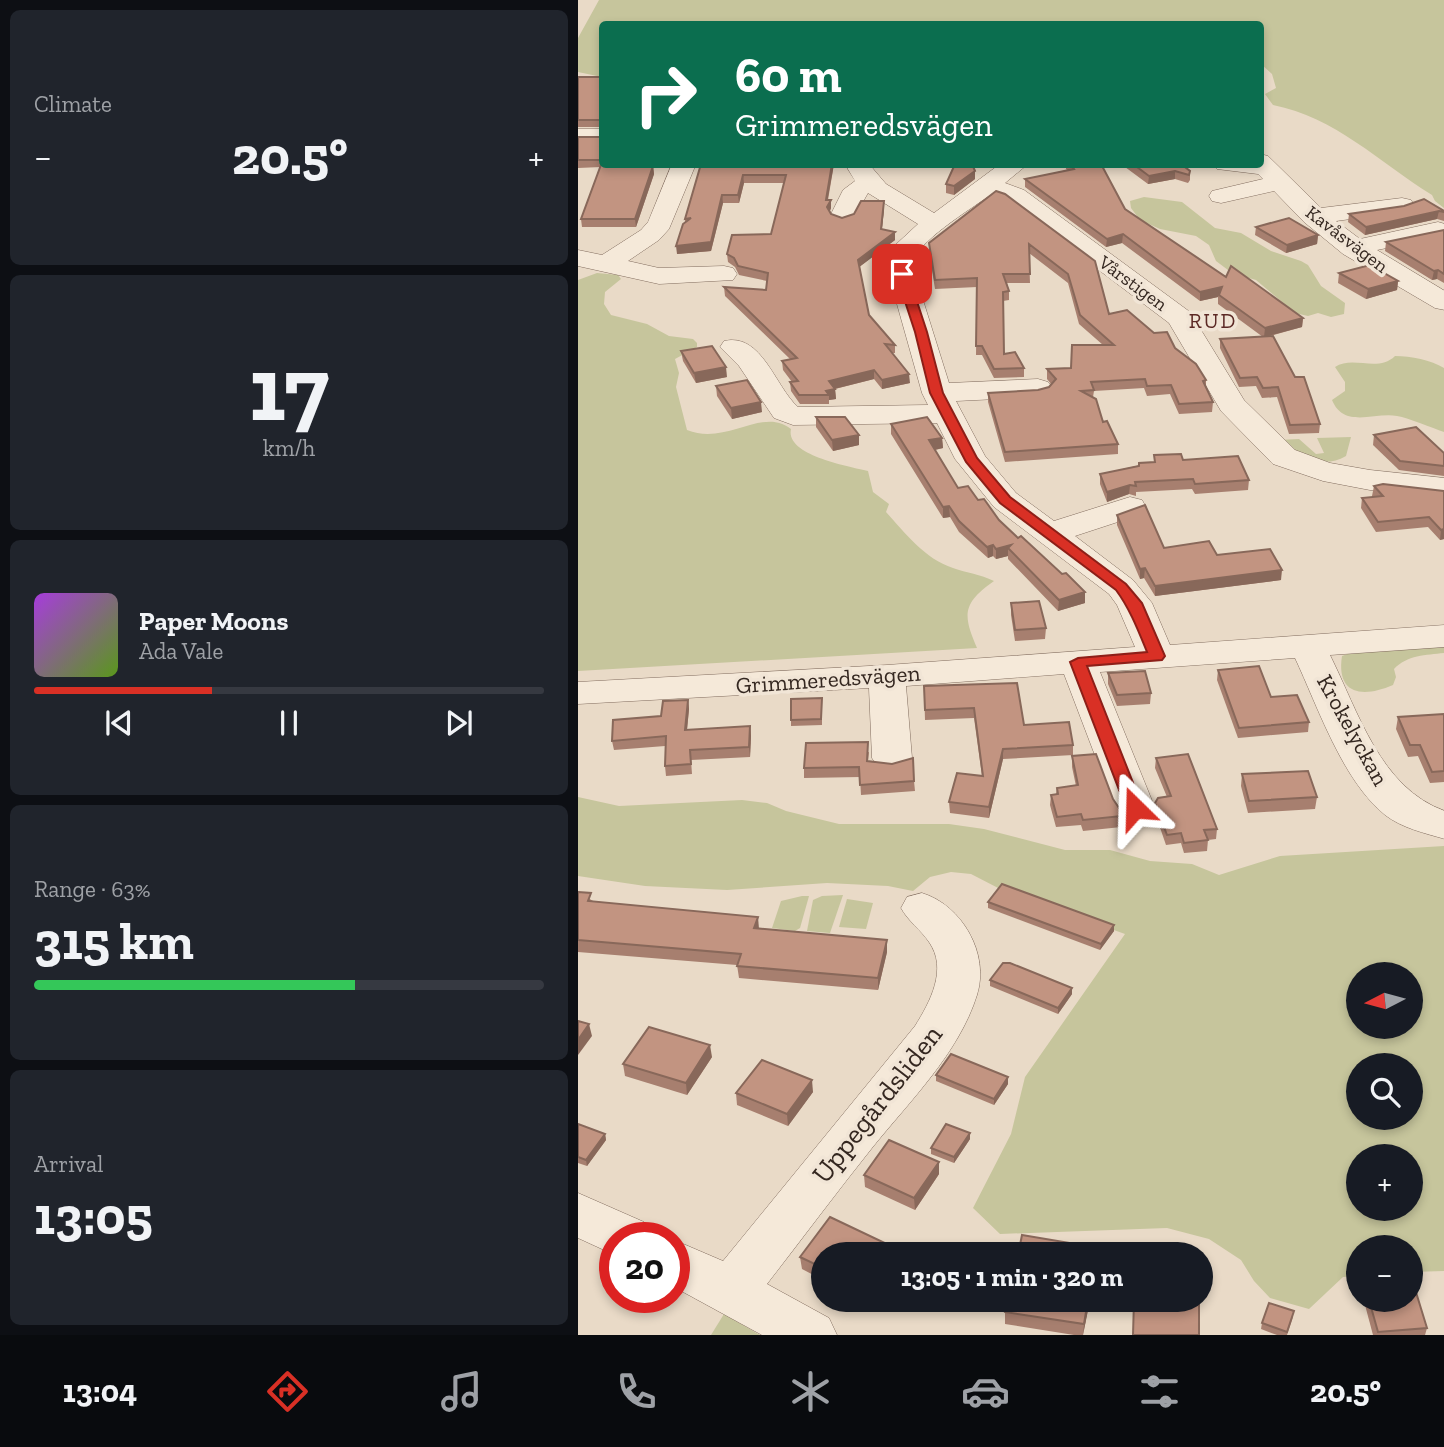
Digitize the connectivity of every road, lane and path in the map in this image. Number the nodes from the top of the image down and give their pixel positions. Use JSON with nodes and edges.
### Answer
{"nodes":[{"id":1,"x":578,"y":136,"type":"edge"},
{"id":2,"x":599,"y":136,"type":"edge"},
{"id":3,"x":682,"y":168,"type":"edge"},
{"id":4,"x":1011,"y":168,"type":"edge"},
{"id":5,"x":1250,"y":168,"type":"edge"},
{"id":6,"x":1268,"y":171,"type":"edge"},
{"id":7,"x":863,"y":174,"type":"edge"},
{"id":8,"x":989,"y":186,"type":"junction"},
{"id":9,"x":1221,"y":196,"type":"dead end"},
{"id":10,"x":1394,"y":203,"type":"dead end"},
{"id":11,"x":1310,"y":215,"type":"junction"},
{"id":12,"x":843,"y":216,"type":"edge"},
{"id":13,"x":936,"y":223,"type":"junction"},
{"id":14,"x":1438,"y":230,"type":"edge"},
{"id":15,"x":1352,"y":248,"type":"junction"},
{"id":16,"x":578,"y":258,"type":"edge"},
{"id":17,"x":605,"y":265,"type":"junction"},
{"id":18,"x":724,"y":274,"type":"dead end"},
{"id":19,"x":1444,"y":302,"type":"edge"},
{"id":20,"x":734,"y":347,"type":"dead end"},
{"id":21,"x":1038,"y":388,"type":"edge"},
{"id":22,"x":941,"y":403,"type":"junction"},
{"id":23,"x":1444,"y":488,"type":"edge"},
{"id":24,"x":1130,"y":507,"type":"edge"},
{"id":25,"x":1048,"y":534,"type":"junction"},
{"id":26,"x":1444,"y":636,"type":"edge"},
{"id":27,"x":1307,"y":645,"type":"junction"},
{"id":28,"x":1157,"y":656,"type":"junction"},
{"id":29,"x":1078,"y":662,"type":"junction"},
{"id":30,"x":887,"y":676,"type":"junction"},
{"id":31,"x":578,"y":694,"type":"edge"},
{"id":32,"x":892,"y":758,"type":"dead end"},
{"id":33,"x":1135,"y":808,"type":"dead end"},
{"id":34,"x":1444,"y":825,"type":"edge"},
{"id":35,"x":922,"y":908,"type":"dead end"},
{"id":36,"x":578,"y":1214,"type":"edge"},
{"id":37,"x":599,"y":1224,"type":"edge"},
{"id":38,"x":690,"y":1270,"type":"edge"},
{"id":39,"x":731,"y":1290,"type":"junction"},
{"id":40,"x":810,"y":1335,"type":"edge"}],
"edges":[{"from":1,"to":2,"type":"street"},
{"from":3,"to":17,"type":"street"},
{"from":4,"to":8,"type":"street"},
{"from":5,"to":6,"type":"street"},
{"from":6,"to":9,"type":"street"},
{"from":6,"to":11,"type":"street","name":"Kavåsvägen"},
{"from":7,"to":12,"type":"street"},
{"from":7,"to":13,"type":"street"},
{"from":8,"to":13,"type":"street"},
{"from":8,"to":23,"type":"street","name":"Vårstigen"},
{"from":10,"to":11,"type":"street"},
{"from":11,"to":15,"type":"street","name":"Kavåsvägen"},
{"from":13,"to":22,"type":"street"},
{"from":14,"to":15,"type":"street"},
{"from":15,"to":19,"type":"street","name":"Kavåsvägen"},
{"from":16,"to":17,"type":"street"},
{"from":17,"to":18,"type":"street"},
{"from":20,"to":22,"type":"street"},
{"from":21,"to":22,"type":"street"},
{"from":22,"to":25,"type":"street"},
{"from":24,"to":25,"type":"street"},
{"from":25,"to":28,"type":"street"},
{"from":26,"to":27,"type":"street","name":"Grimmeredsvägen"},
{"from":27,"to":28,"type":"street","name":"Grimmeredsvägen"},
{"from":27,"to":34,"type":"street","name":"Krokelyckan"},
{"from":28,"to":29,"type":"street","name":"Grimmeredsvägen"},
{"from":29,"to":30,"type":"street","name":"Grimmeredsvägen"},
{"from":29,"to":33,"type":"street"},
{"from":30,"to":31,"type":"street","name":"Grimmeredsvägen"},
{"from":30,"to":32,"type":"street"},
{"from":35,"to":39,"type":"street","name":"Uppegårdsliden"},
{"from":36,"to":37,"type":"street"},
{"from":38,"to":39,"type":"street"},
{"from":39,"to":40,"type":"street"}]}
